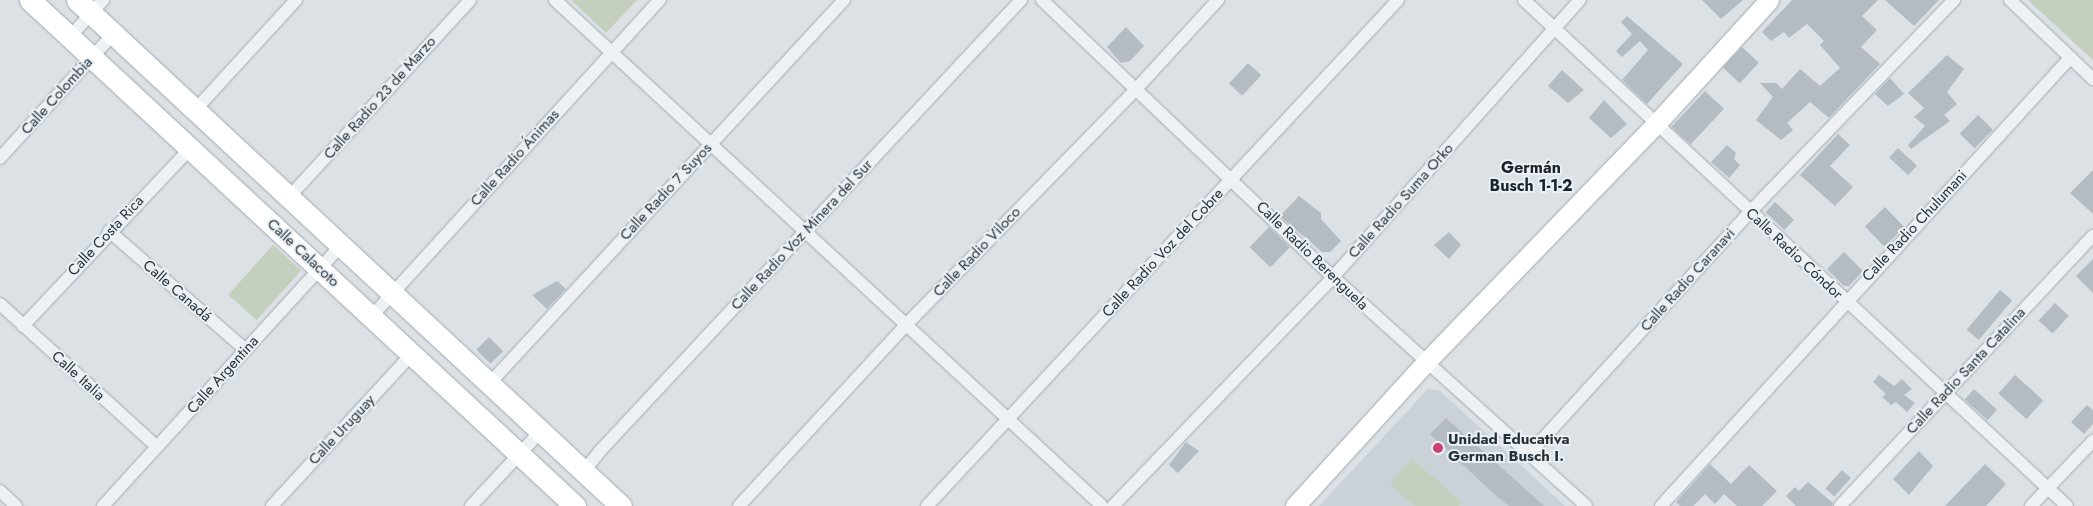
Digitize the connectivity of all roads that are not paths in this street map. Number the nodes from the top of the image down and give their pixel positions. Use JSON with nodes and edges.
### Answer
{"nodes":[{"id":1,"x":30,"y":0,"type":"edge"},
{"id":2,"x":296,"y":0,"type":"edge"},
{"id":3,"x":470,"y":0,"type":"edge"},
{"id":4,"x":555,"y":0,"type":"edge"},
{"id":5,"x":660,"y":0,"type":"edge"},
{"id":6,"x":844,"y":0,"type":"edge"},
{"id":7,"x":1021,"y":0,"type":"edge"},
{"id":8,"x":1042,"y":0,"type":"edge"},
{"id":9,"x":1218,"y":0,"type":"edge"},
{"id":10,"x":1398,"y":0,"type":"edge"},
{"id":11,"x":1524,"y":0,"type":"edge"},
{"id":12,"x":1580,"y":0,"type":"edge"},
{"id":13,"x":1769,"y":0,"type":"edge"},
{"id":14,"x":1954,"y":0,"type":"edge"},
{"id":15,"x":2010,"y":0,"type":"edge"},
{"id":16,"x":90,"y":4,"type":"edge"},
{"id":17,"x":1554,"y":28,"type":"junction"},
{"id":18,"x":114,"y":33,"type":"junction"},
{"id":19,"x":70,"y":37,"type":"junction"},
{"id":20,"x":610,"y":52,"type":"junction"},
{"id":21,"x":93,"y":57,"type":"junction"},
{"id":22,"x":2070,"y":58,"type":"junction"},
{"id":23,"x":2093,"y":80,"type":"edge"},
{"id":24,"x":1137,"y":88,"type":"junction"},
{"id":25,"x":197,"y":108,"type":"junction"},
{"id":26,"x":1655,"y":126,"type":"junction"},
{"id":27,"x":711,"y":142,"type":"junction"},
{"id":28,"x":190,"y":148,"type":"junction"},
{"id":29,"x":0,"y":158,"type":"edge"},
{"id":30,"x":1231,"y":178,"type":"junction"},
{"id":31,"x":290,"y":196,"type":"junction"},
{"id":32,"x":1749,"y":213,"type":"junction"},
{"id":33,"x":109,"y":231,"type":"junction"},
{"id":34,"x":806,"y":231,"type":"junction"},
{"id":35,"x":2093,"y":236,"type":"edge"},
{"id":36,"x":342,"y":244,"type":"junction"},
{"id":37,"x":320,"y":268,"type":"junction"},
{"id":38,"x":1333,"y":277,"type":"junction"},
{"id":39,"x":394,"y":292,"type":"junction"},
{"id":40,"x":1845,"y":302,"type":"junction"},
{"id":41,"x":0,"y":304,"type":"edge"},
{"id":42,"x":372,"y":316,"type":"junction"},
{"id":43,"x":23,"y":326,"type":"junction"},
{"id":44,"x":905,"y":326,"type":"junction"},
{"id":45,"x":246,"y":350,"type":"junction"},
{"id":46,"x":412,"y":354,"type":"junction"},
{"id":47,"x":1426,"y":362,"type":"junction"},
{"id":48,"x":489,"y":384,"type":"junction"},
{"id":49,"x":1946,"y":392,"type":"junction"},
{"id":50,"x":1008,"y":420,"type":"junction"},
{"id":51,"x":541,"y":431,"type":"junction"},
{"id":52,"x":2093,"y":440,"type":"edge"},
{"id":53,"x":157,"y":447,"type":"junction"},
{"id":54,"x":1529,"y":454,"type":"junction"},
{"id":55,"x":518,"y":456,"type":"junction"},
{"id":56,"x":584,"y":471,"type":"junction"},
{"id":57,"x":2047,"y":488,"type":"junction"},
{"id":58,"x":0,"y":491,"type":"edge"},
{"id":59,"x":16,"y":506,"type":"edge"},
{"id":60,"x":103,"y":506,"type":"edge"},
{"id":61,"x":272,"y":506,"type":"edge"},
{"id":62,"x":471,"y":506,"type":"edge"},
{"id":63,"x":575,"y":506,"type":"edge"},
{"id":64,"x":621,"y":506,"type":"edge"},
{"id":65,"x":739,"y":506,"type":"edge"},
{"id":66,"x":927,"y":506,"type":"edge"},
{"id":67,"x":1102,"y":506,"type":"edge"},
{"id":68,"x":1113,"y":506,"type":"edge"},
{"id":69,"x":1295,"y":506,"type":"edge"},
{"id":70,"x":1586,"y":506,"type":"edge"},
{"id":71,"x":1661,"y":506,"type":"edge"},
{"id":72,"x":1840,"y":506,"type":"edge"},
{"id":73,"x":2031,"y":506,"type":"edge"},
{"id":74,"x":2067,"y":506,"type":"edge"}],
"edges":[{"from":1,"to":19,"type":"main road","name":"Calle Calacoto"},
{"from":2,"to":25,"type":"street"},
{"from":3,"to":31,"type":"street","name":"Calle Radio 23 de Marzo"},
{"from":4,"to":20,"type":"street"},
{"from":5,"to":20,"type":"street","name":"Calle Radio Ánimas"},
{"from":6,"to":27,"type":"street","name":"Calle Radio 7 Suyos"},
{"from":7,"to":34,"type":"street","name":"Calle Radio Voz Minera del Sur"},
{"from":8,"to":24,"type":"street","name":"Calle Radio Berenguela"},
{"from":9,"to":24,"type":"street","name":"Calle Radio Viloco"},
{"from":10,"to":30,"type":"street","name":"Calle Radio Voz del Cobre"},
{"from":11,"to":17,"type":"street","name":"Calle Radio Cóndor"},
{"from":12,"to":17,"type":"street","name":"Calle Radio Suma Orko"},
{"from":13,"to":26,"type":"street"},
{"from":14,"to":32,"type":"street","name":"Calle Radio Caranavi"},
{"from":15,"to":22,"type":"street"},
{"from":16,"to":18,"type":"main road"},
{"from":16,"to":19,"type":"street"},
{"from":17,"to":26,"type":"street","name":"Calle Radio Cóndor"},
{"from":17,"to":38,"type":"street","name":"Calle Radio Suma Orko"},
{"from":18,"to":21,"type":"street","name":"Calle Colombia"},
{"from":18,"to":25,"type":"main road"},
{"from":19,"to":21,"type":"main road","name":"Calle Calacoto"},
{"from":20,"to":27,"type":"street"},
{"from":20,"to":39,"type":"street","name":"Calle Radio Ánimas"},
{"from":21,"to":28,"type":"main road","name":"Calle Calacoto"},
{"from":21,"to":29,"type":"street","name":"Calle Colombia"},
{"from":22,"to":23,"type":"street"},
{"from":22,"to":40,"type":"street","name":"Calle Radio Chulumani"},
{"from":24,"to":30,"type":"street","name":"Calle Radio Berenguela"},
{"from":24,"to":44,"type":"street","name":"Calle Radio Viloco"},
{"from":25,"to":31,"type":"main road"},
{"from":26,"to":32,"type":"street","name":"Calle Radio Cóndor"},
{"from":26,"to":47,"type":"street"},
{"from":27,"to":34,"type":"street"},
{"from":27,"to":48,"type":"street","name":"Calle Radio 7 Suyos"},
{"from":28,"to":33,"type":"street","name":"Calle Costa Rica"},
{"from":28,"to":37,"type":"main road","name":"Calle Calacoto"},
{"from":30,"to":38,"type":"street","name":"Calle Radio Berenguela"},
{"from":30,"to":50,"type":"street","name":"Calle Radio Voz del Cobre"},
{"from":31,"to":36,"type":"main road"},
{"from":32,"to":40,"type":"street","name":"Calle Radio Cóndor"},
{"from":32,"to":54,"type":"street","name":"Calle Radio Caranavi"},
{"from":33,"to":43,"type":"street","name":"Calle Costa Rica"},
{"from":33,"to":45,"type":"street","name":"Calle Canadá"},
{"from":34,"to":44,"type":"street"},
{"from":34,"to":56,"type":"street","name":"Calle Radio Voz Minera del Sur"},
{"from":35,"to":49,"type":"street","name":"Calle Radio Santa Catalina"},
{"from":36,"to":37,"type":"street","name":"Calle Argentina"},
{"from":36,"to":39,"type":"main road"},
{"from":37,"to":42,"type":"main road","name":"Calle Calacoto"},
{"from":37,"to":45,"type":"street","name":"Calle Argentina"},
{"from":38,"to":47,"type":"street","name":"Calle Radio Berenguela"},
{"from":38,"to":68,"type":"street","name":"Calle Radio Suma Orko"},
{"from":39,"to":42,"type":"street","name":"Calle Radio Ánimas"},
{"from":39,"to":48,"type":"main road"},
{"from":40,"to":49,"type":"street","name":"Calle Radio Cóndor"},
{"from":40,"to":71,"type":"street","name":"Calle Radio Chulumani"},
{"from":41,"to":43,"type":"street","name":"Calle Italia"},
{"from":42,"to":46,"type":"main road","name":"Calle Calacoto"},
{"from":43,"to":53,"type":"street","name":"Calle Italia"},
{"from":44,"to":50,"type":"street"},
{"from":44,"to":65,"type":"street","name":"Calle Radio Viloco"},
{"from":45,"to":53,"type":"street","name":"Calle Argentina"},
{"from":46,"to":55,"type":"main road","name":"Calle Calacoto"},
{"from":46,"to":61,"type":"street","name":"Calle Uruguay"},
{"from":47,"to":54,"type":"street","name":"Calle Radio Berenguela"},
{"from":47,"to":69,"type":"street"},
{"from":48,"to":51,"type":"main road"},
{"from":49,"to":57,"type":"street","name":"Calle Radio Cóndor"},
{"from":49,"to":72,"type":"street","name":"Calle Radio Santa Catalina"},
{"from":50,"to":66,"type":"street","name":"Calle Radio Voz del Cobre"},
{"from":50,"to":67,"type":"street"},
{"from":51,"to":55,"type":"street"},
{"from":51,"to":56,"type":"main road"},
{"from":52,"to":57,"type":"street"},
{"from":53,"to":60,"type":"street","name":"Calle Argentina"},
{"from":54,"to":70,"type":"street","name":"Calle Radio Berenguela"},
{"from":55,"to":62,"type":"street"},
{"from":55,"to":63,"type":"main road","name":"Calle Calacoto"},
{"from":56,"to":64,"type":"main road"},
{"from":57,"to":73,"type":"street"},
{"from":57,"to":74,"type":"street","name":"Calle Radio Cóndor"},
{"from":58,"to":59,"type":"street"}]}
